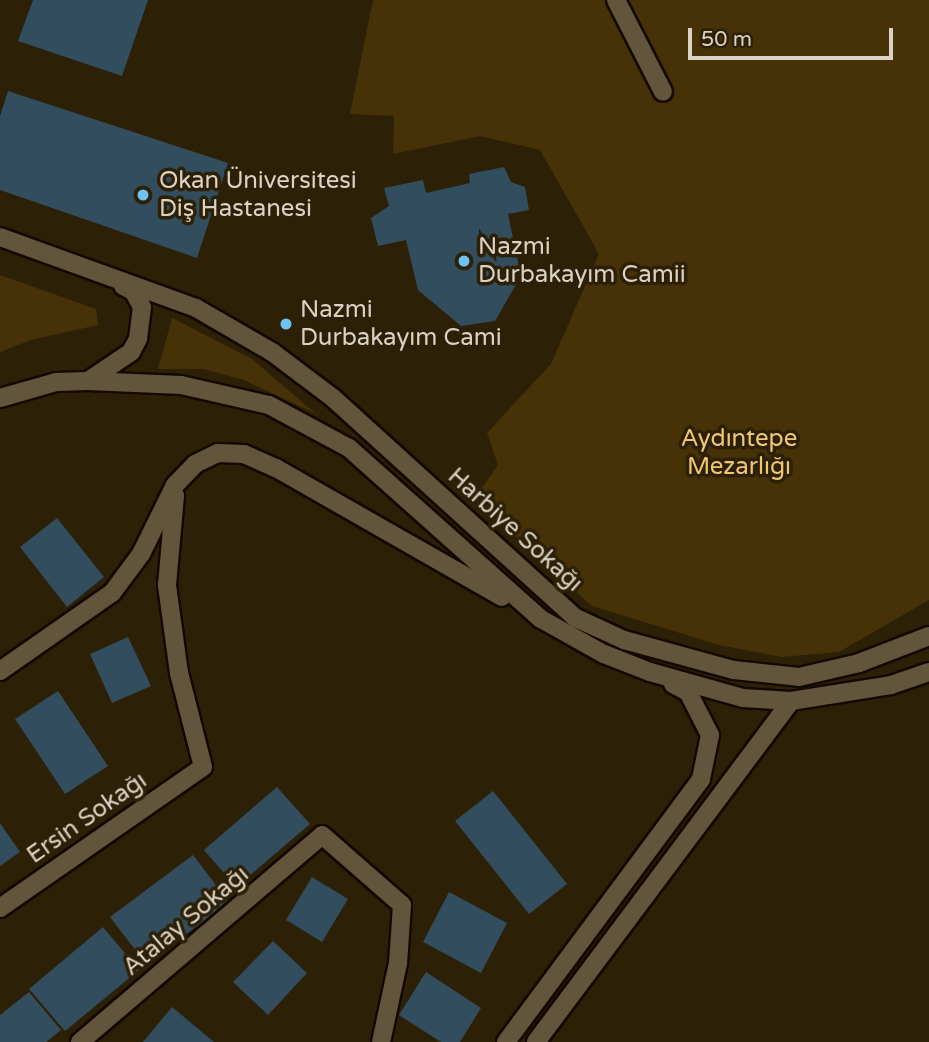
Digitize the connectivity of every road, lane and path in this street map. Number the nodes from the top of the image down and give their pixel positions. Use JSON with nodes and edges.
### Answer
{"nodes":[{"id":1,"x":616,"y":0,"type":"edge"},
{"id":2,"x":663,"y":92,"type":"dead end"},
{"id":3,"x":0,"y":237,"type":"edge"},
{"id":4,"x":114,"y":281,"type":"junction"},
{"id":5,"x":88,"y":381,"type":"junction"},
{"id":6,"x":0,"y":398,"type":"edge"},
{"id":7,"x":176,"y":485,"type":"junction"},
{"id":8,"x":541,"y":619,"type":"junction"},
{"id":9,"x":929,"y":636,"type":"edge"},
{"id":10,"x":0,"y":670,"type":"edge"},
{"id":11,"x":650,"y":672,"type":"junction"},
{"id":12,"x":929,"y":672,"type":"edge"},
{"id":13,"x":791,"y":701,"type":"junction"},
{"id":14,"x":0,"y":908,"type":"edge"},
{"id":15,"x":80,"y":1042,"type":"edge"},
{"id":16,"x":381,"y":1042,"type":"edge"},
{"id":17,"x":506,"y":1042,"type":"edge"},
{"id":18,"x":536,"y":1042,"type":"edge"}],
"edges":[{"from":1,"to":2,"type":"street"},
{"from":3,"to":4,"type":"street","name":"Harbiye Sokağı"},
{"from":4,"to":5,"type":"street"},
{"from":4,"to":9,"type":"street","name":"Harbiye Sokağı"},
{"from":5,"to":6,"type":"street","name":"Harbiye Sokağı"},
{"from":5,"to":8,"type":"street","name":"Harbiye Sokağı"},
{"from":7,"to":8,"type":"street","name":"Harbiye Sokağı"},
{"from":7,"to":10,"type":"street","name":"Harbiye Sokağı"},
{"from":7,"to":14,"type":"street","name":"Ersin Sokağı"},
{"from":8,"to":11,"type":"street","name":"Harbiye Sokağı"},
{"from":11,"to":13,"type":"street","name":"Harbiye Sokağı"},
{"from":11,"to":17,"type":"street"},
{"from":12,"to":13,"type":"street","name":"Harbiye Sokağı"},
{"from":13,"to":18,"type":"street"},
{"from":15,"to":16,"type":"street","name":"Atalay Sokağı"}]}
